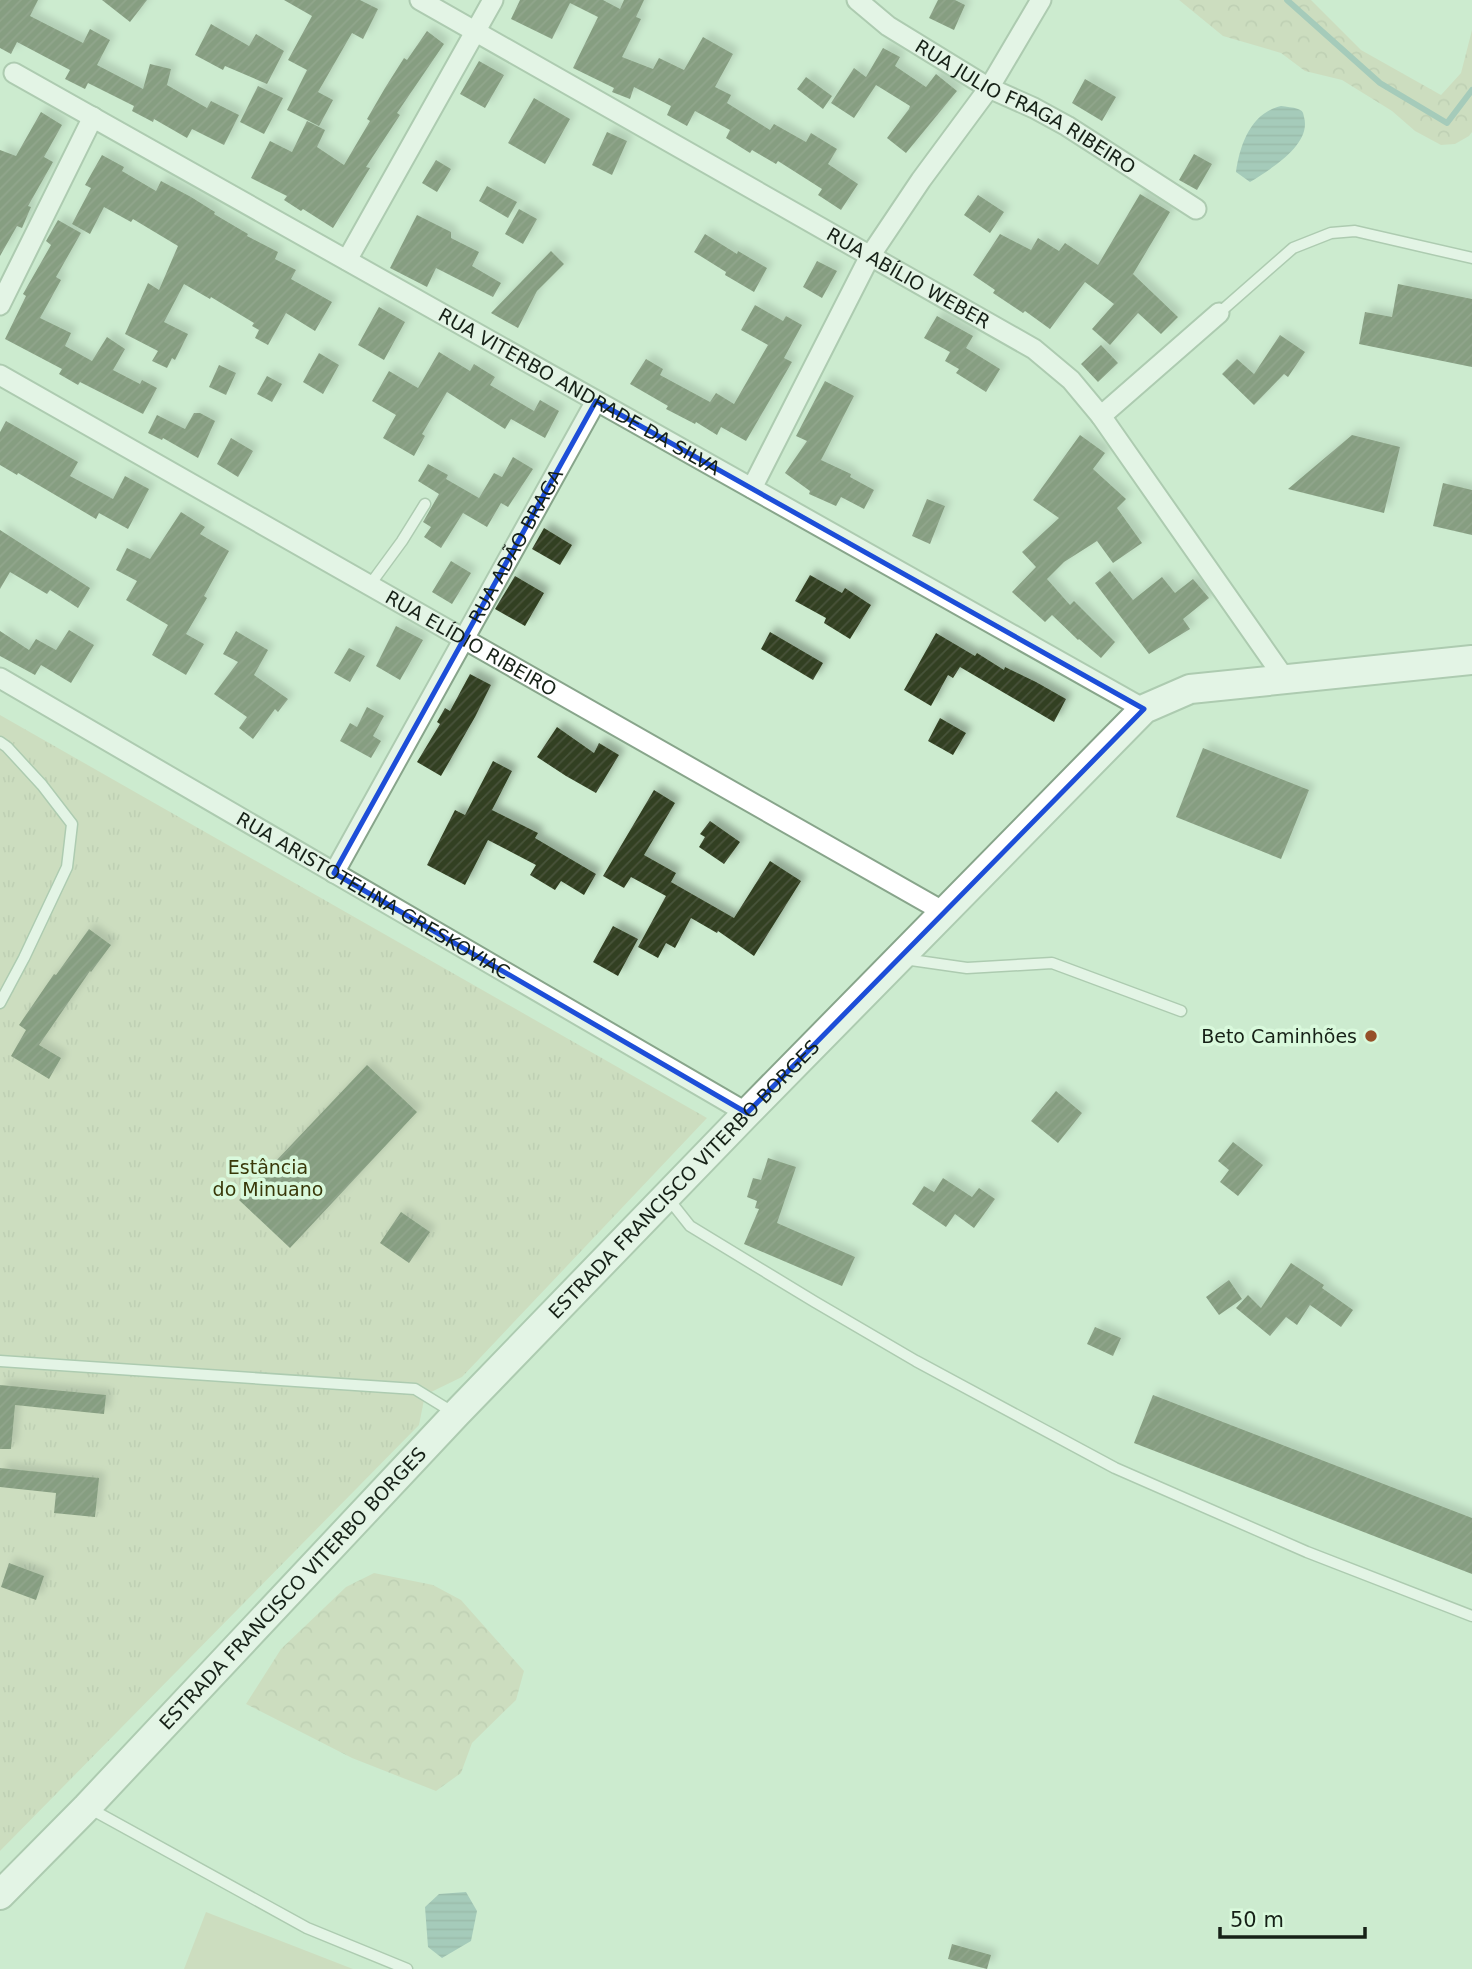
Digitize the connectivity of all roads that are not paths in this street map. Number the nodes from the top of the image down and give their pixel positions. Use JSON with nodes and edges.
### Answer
{"nodes":[{"id":1,"x":420,"y":0,"type":"edge"},
{"id":2,"x":492,"y":0,"type":"edge"},
{"id":3,"x":857,"y":0,"type":"edge"},
{"id":4,"x":1041,"y":0,"type":"edge"},
{"id":5,"x":475,"y":31,"type":"junction"},
{"id":6,"x":11,"y":71,"type":"dead end"},
{"id":7,"x":989,"y":88,"type":"junction"},
{"id":8,"x":93,"y":117,"type":"junction"},
{"id":9,"x":1196,"y":209,"type":"dead end"},
{"id":10,"x":870,"y":256,"type":"junction"},
{"id":11,"x":1472,"y":258,"type":"edge"},
{"id":12,"x":347,"y":260,"type":"junction"},
{"id":13,"x":0,"y":305,"type":"edge"},
{"id":14,"x":1219,"y":313,"type":"joint"},
{"id":15,"x":0,"y":375,"type":"edge"},
{"id":16,"x":596,"y":401,"type":"junction"},
{"id":17,"x":1101,"y":416,"type":"junction"},
{"id":18,"x":752,"y":488,"type":"junction"},
{"id":19,"x":425,"y":504,"type":"dead end"},
{"id":20,"x":369,"y":586,"type":"junction"},
{"id":21,"x":464,"y":639,"type":"junction"},
{"id":22,"x":1472,"y":660,"type":"edge"},
{"id":23,"x":0,"y":678,"type":"edge"},
{"id":24,"x":1285,"y":679,"type":"junction"},
{"id":25,"x":1144,"y":709,"type":"junction"},
{"id":26,"x":0,"y":743,"type":"edge"},
{"id":27,"x":334,"y":873,"type":"junction"},
{"id":28,"x":944,"y":912,"type":"junction"},
{"id":29,"x":899,"y":958,"type":"junction"},
{"id":30,"x":0,"y":1003,"type":"edge"},
{"id":31,"x":1181,"y":1011,"type":"dead end"},
{"id":32,"x":747,"y":1113,"type":"junction"},
{"id":33,"x":666,"y":1197,"type":"junction"},
{"id":34,"x":0,"y":1362,"type":"edge"},
{"id":35,"x":456,"y":1414,"type":"junction"},
{"id":36,"x":1472,"y":1616,"type":"edge"},
{"id":37,"x":87,"y":1807,"type":"junction"},
{"id":38,"x":0,"y":1895,"type":"edge"},
{"id":39,"x":407,"y":1969,"type":"edge"}],
"edges":[{"from":1,"to":5,"type":"street","name":"RUA ABÍLIO WEBER"},
{"from":2,"to":5,"type":"street"},
{"from":3,"to":7,"type":"street","name":"RUA JULIO FRAGA RIBEIRO"},
{"from":4,"to":7,"type":"street"},
{"from":5,"to":10,"type":"street","name":"RUA ABÍLIO WEBER"},
{"from":5,"to":12,"type":"street"},
{"from":6,"to":8,"type":"street","name":"RUA VITERBO ANDRADE DA SILVA"},
{"from":7,"to":9,"type":"street","name":"RUA JULIO FRAGA RIBEIRO"},
{"from":7,"to":10,"type":"street"},
{"from":8,"to":12,"type":"street","name":"RUA VITERBO ANDRADE DA SILVA"},
{"from":8,"to":13,"type":"street"},
{"from":10,"to":17,"type":"street","name":"RUA ABÍLIO WEBER"},
{"from":10,"to":18,"type":"street"},
{"from":11,"to":14,"type":"lane"},
{"from":12,"to":16,"type":"street","name":"RUA VITERBO ANDRADE DA SILVA"},
{"from":14,"to":17,"type":"street"},
{"from":15,"to":20,"type":"street","name":"RUA ELÍDIO RIBEIRO"},
{"from":16,"to":18,"type":"street","name":"RUA VITERBO ANDRADE DA SILVA"},
{"from":16,"to":21,"type":"street","name":"RUA ADÃO BRAGA"},
{"from":17,"to":24,"type":"street","name":"RUA ABÍLIO WEBER"},
{"from":18,"to":25,"type":"street","name":"RUA VITERBO ANDRADE DA SILVA"},
{"from":19,"to":20,"type":"lane"},
{"from":20,"to":21,"type":"street","name":"RUA ELÍDIO RIBEIRO"},
{"from":21,"to":27,"type":"street","name":"RUA ADÃO BRAGA"},
{"from":21,"to":28,"type":"street","name":"RUA ELÍDIO RIBEIRO"},
{"from":22,"to":24,"type":"street","name":"ESTRADA FRANCISCO VITERBO BORGES"},
{"from":23,"to":27,"type":"street","name":"RUA ARISTOTELINA GRESKOVIAC"},
{"from":24,"to":25,"type":"street","name":"ESTRADA FRANCISCO VITERBO BORGES"},
{"from":25,"to":28,"type":"street","name":"ESTRADA FRANCISCO VITERBO BORGES"},
{"from":26,"to":30,"type":"lane"},
{"from":27,"to":32,"type":"street","name":"RUA ARISTOTELINA GRESKOVIAC"},
{"from":28,"to":29,"type":"street","name":"ESTRADA FRANCISCO VITERBO BORGES"},
{"from":29,"to":31,"type":"lane"},
{"from":29,"to":32,"type":"street","name":"ESTRADA FRANCISCO VITERBO BORGES"},
{"from":32,"to":33,"type":"street","name":"ESTRADA FRANCISCO VITERBO BORGES"},
{"from":33,"to":35,"type":"street","name":"ESTRADA FRANCISCO VITERBO BORGES"},
{"from":33,"to":36,"type":"lane"},
{"from":34,"to":35,"type":"lane"},
{"from":35,"to":37,"type":"street","name":"ESTRADA FRANCISCO VITERBO BORGES"},
{"from":37,"to":38,"type":"street","name":"ESTRADA FRANCISCO VITERBO BORGES"},
{"from":37,"to":39,"type":"lane"}]}
